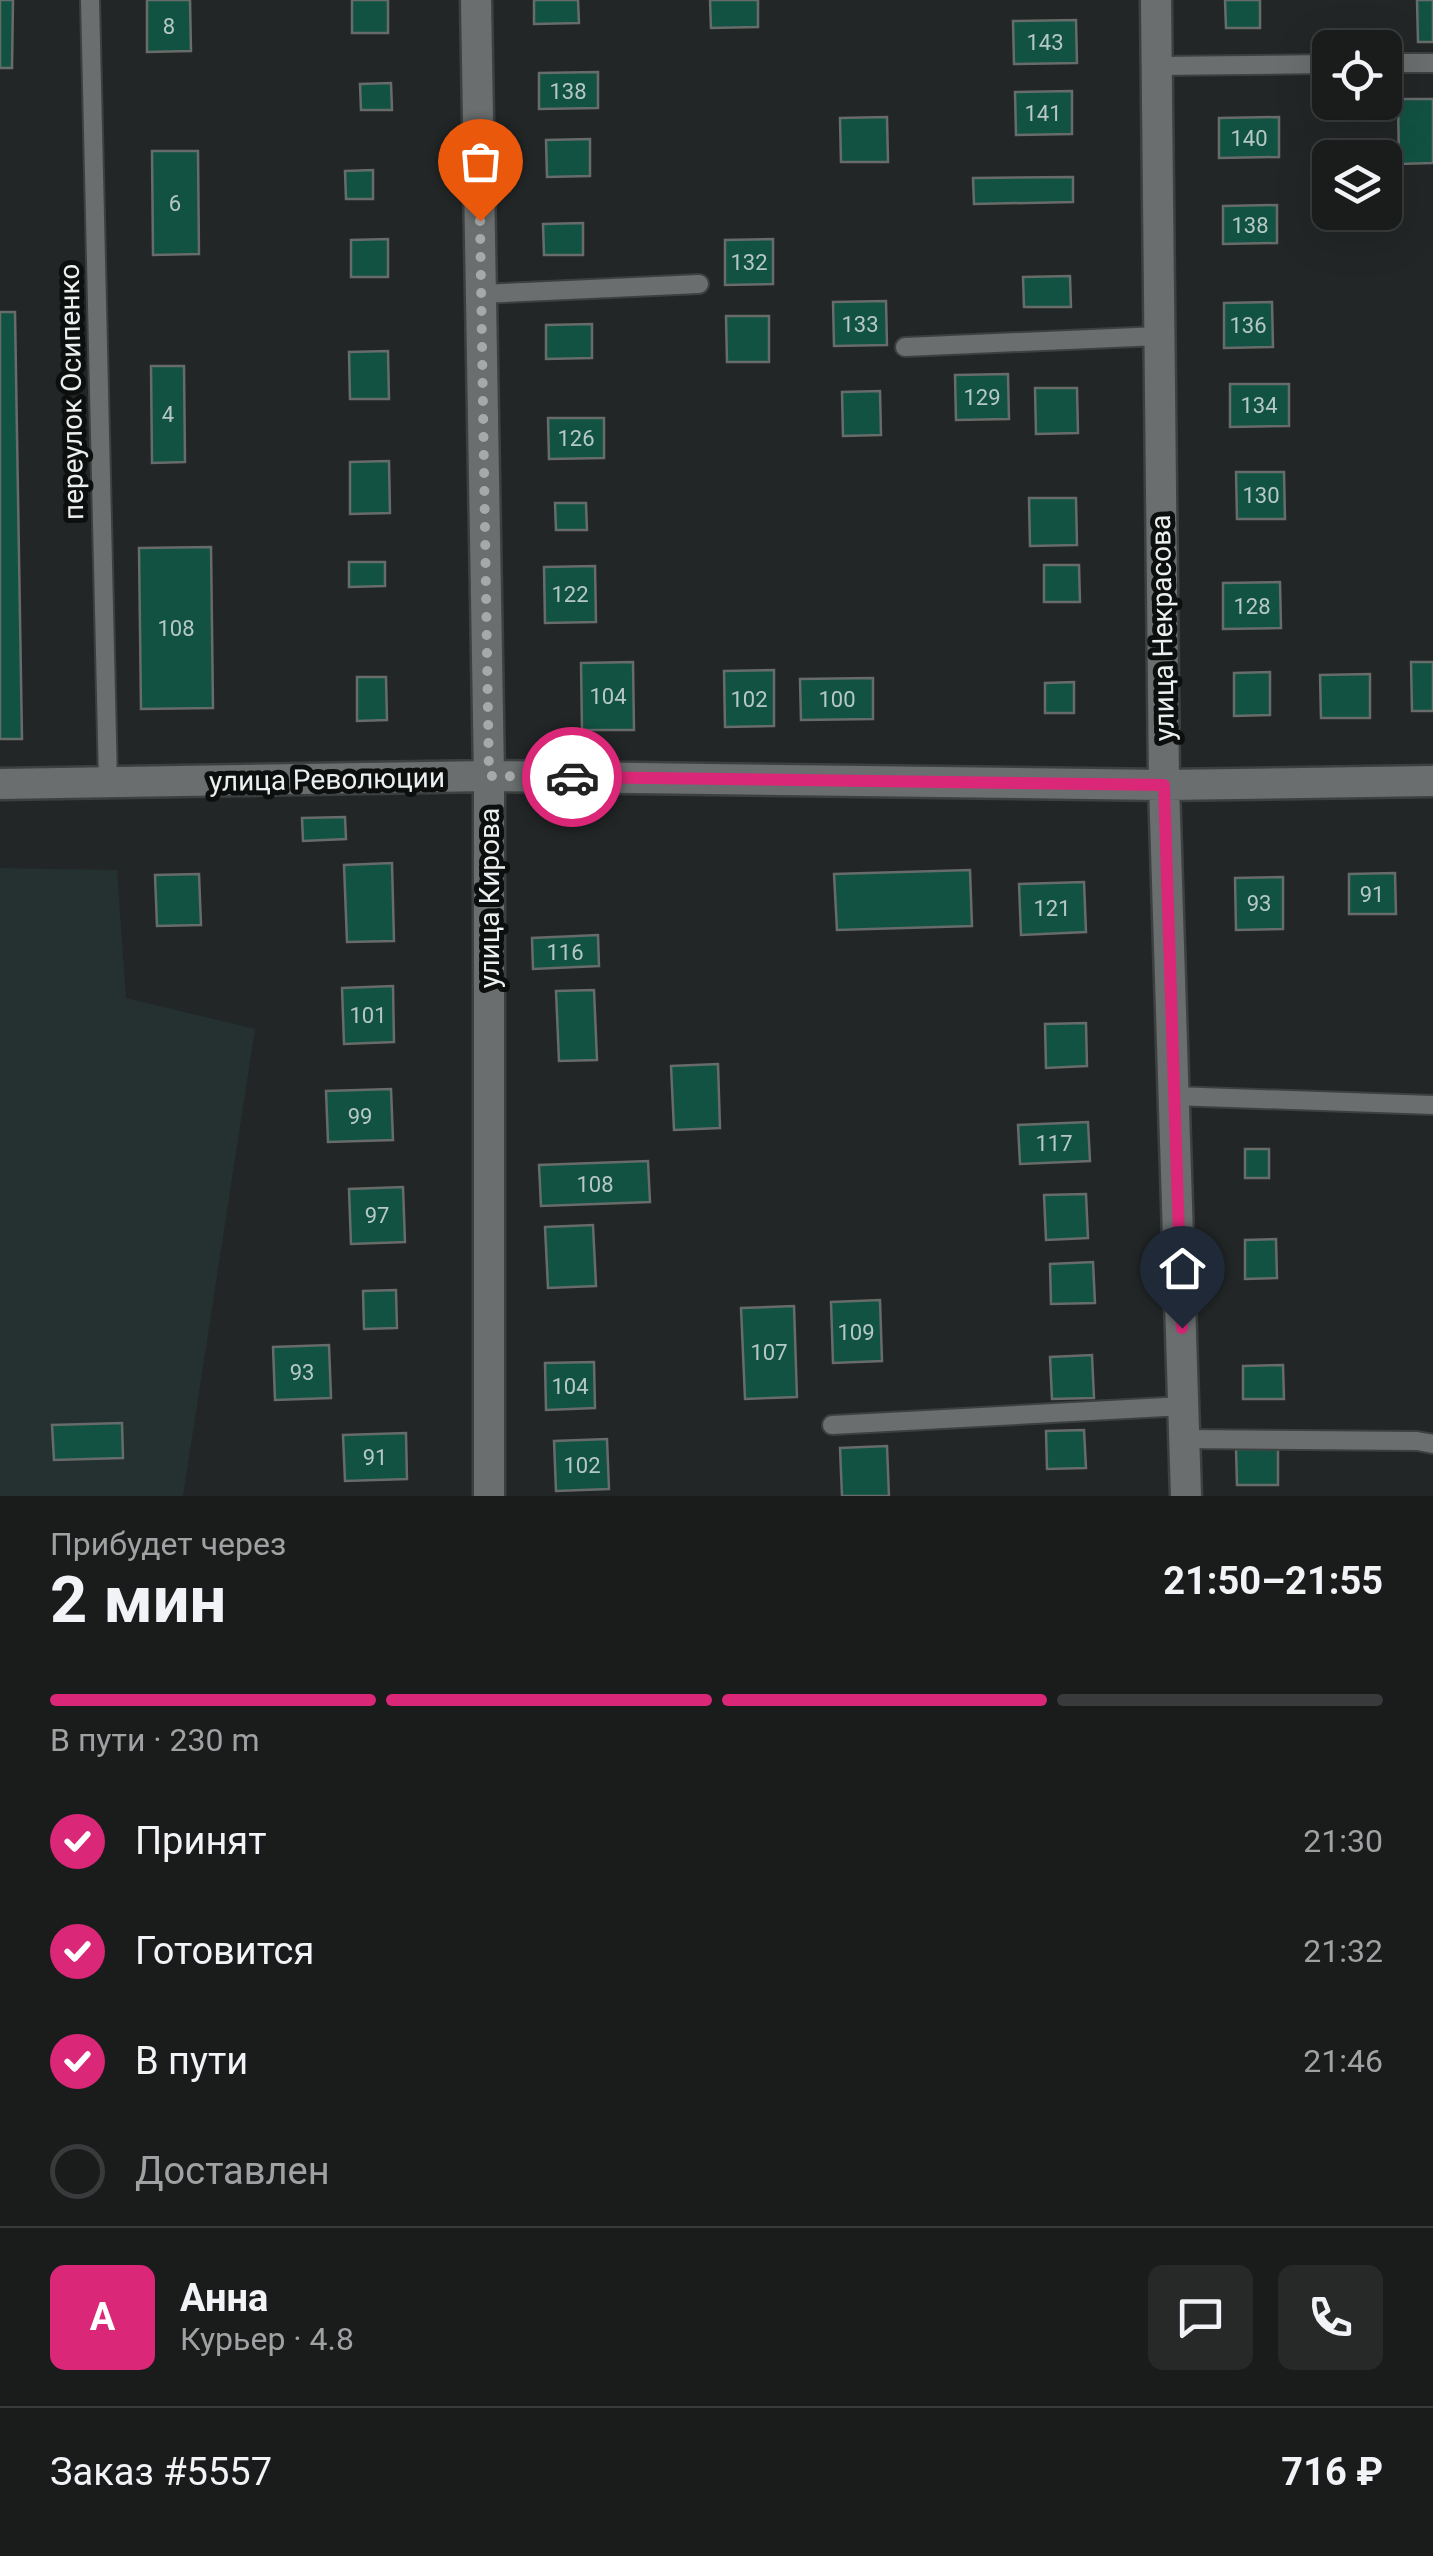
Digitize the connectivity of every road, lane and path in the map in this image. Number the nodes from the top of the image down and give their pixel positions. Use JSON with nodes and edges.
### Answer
{"nodes":[{"id":1,"x":90,"y":0,"type":"edge"},
{"id":2,"x":476,"y":0,"type":"edge"},
{"id":3,"x":1156,"y":0,"type":"edge"},
{"id":4,"x":1402,"y":63,"type":"edge"},
{"id":5,"x":1433,"y":63,"type":"edge"},
{"id":6,"x":1312,"y":64,"type":"edge"},
{"id":7,"x":1156,"y":66,"type":"junction"},
{"id":8,"x":699,"y":284,"type":"dead end"},
{"id":9,"x":481,"y":294,"type":"junction"},
{"id":10,"x":1159,"y":336,"type":"junction"},
{"id":11,"x":905,"y":347,"type":"dead end"},
{"id":12,"x":489,"y":776,"type":"junction"},
{"id":13,"x":1433,"y":781,"type":"edge"},
{"id":14,"x":108,"y":782,"type":"junction"},
{"id":15,"x":0,"y":784,"type":"edge"},
{"id":16,"x":1164,"y":785,"type":"junction"},
{"id":17,"x":1174,"y":1096,"type":"junction"},
{"id":18,"x":1433,"y":1105,"type":"edge"},
{"id":19,"x":1184,"y":1406,"type":"junction"},
{"id":20,"x":832,"y":1424,"type":"dead end"},
{"id":21,"x":1184,"y":1438,"type":"junction"},
{"id":22,"x":1433,"y":1444,"type":"edge"},
{"id":23,"x":489,"y":1496,"type":"edge"},
{"id":24,"x":1186,"y":1496,"type":"edge"}],
"edges":[{"from":1,"to":14,"type":"lane","name":"переулок Осипенко"},
{"from":2,"to":9,"type":"street","name":"улица Кирова"},
{"from":3,"to":7,"type":"street","name":"улица Некрасова"},
{"from":4,"to":5,"type":"lane"},
{"from":6,"to":7,"type":"lane"},
{"from":7,"to":10,"type":"street","name":"улица Некрасова"},
{"from":8,"to":9,"type":"lane"},
{"from":9,"to":12,"type":"street","name":"улица Кирова"},
{"from":10,"to":11,"type":"lane"},
{"from":10,"to":16,"type":"street","name":"улица Некрасова"},
{"from":12,"to":14,"type":"street","name":"улица Революции"},
{"from":12,"to":16,"type":"street","name":"улица Революции"},
{"from":12,"to":23,"type":"street","name":"улица Кирова"},
{"from":13,"to":16,"type":"street","name":"улица Революции"},
{"from":14,"to":15,"type":"street","name":"улица Революции"},
{"from":16,"to":17,"type":"street","name":"улица Некрасова"},
{"from":17,"to":18,"type":"lane"},
{"from":17,"to":19,"type":"street","name":"улица Некрасова"},
{"from":19,"to":20,"type":"lane"},
{"from":19,"to":21,"type":"street","name":"улица Некрасова"},
{"from":21,"to":22,"type":"lane"},
{"from":21,"to":24,"type":"street","name":"улица Некрасова"}]}
